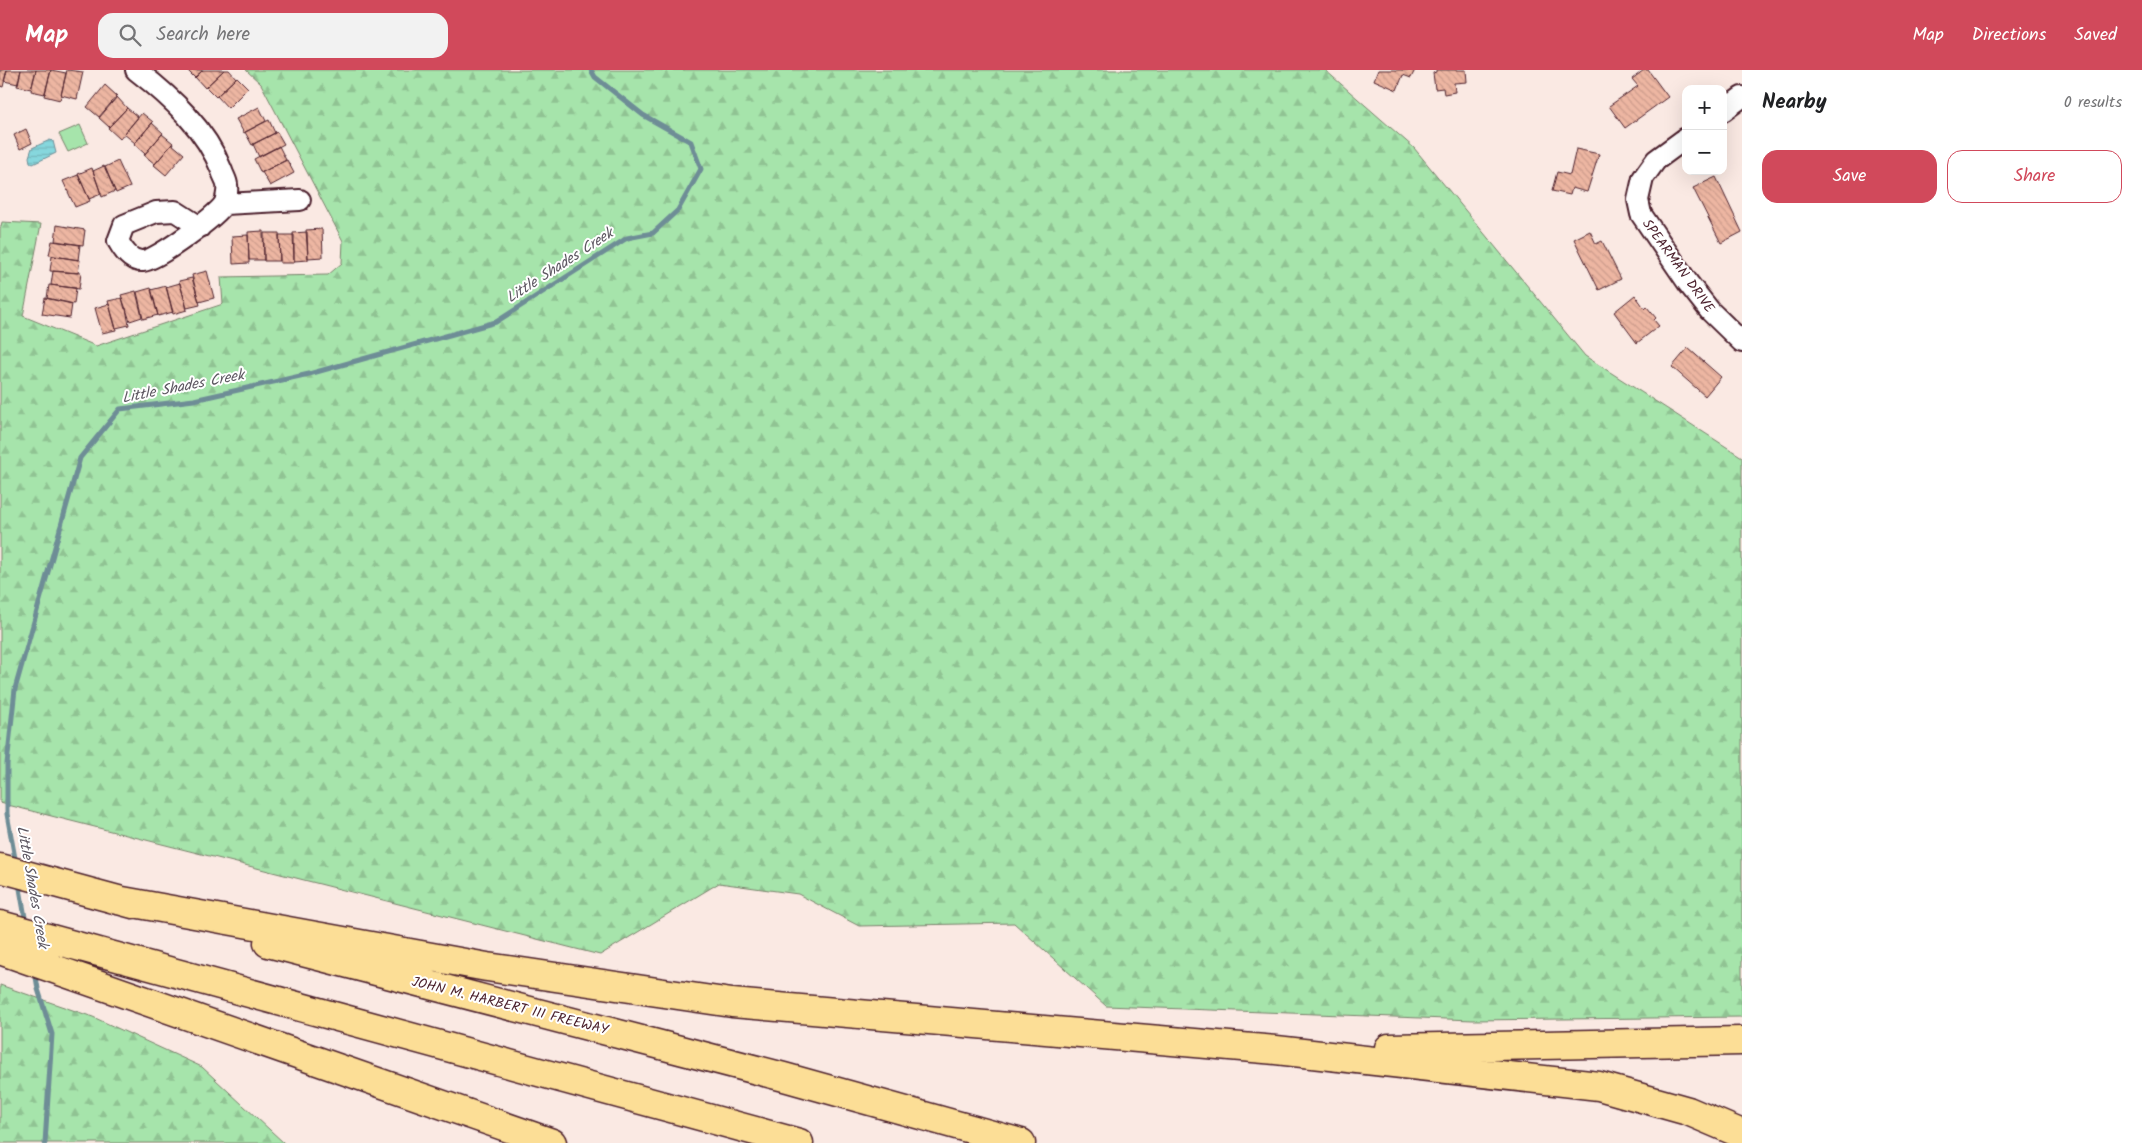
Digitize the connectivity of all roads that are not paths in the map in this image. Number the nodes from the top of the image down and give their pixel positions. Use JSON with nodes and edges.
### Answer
{"nodes":[{"id":1,"x":136,"y":70,"type":"edge"},
{"id":2,"x":1742,"y":97,"type":"edge"},
{"id":3,"x":1727,"y":108,"type":"edge"},
{"id":4,"x":1682,"y":141,"type":"edge"},
{"id":5,"x":300,"y":200,"type":"dead end"},
{"id":6,"x":225,"y":204,"type":"junction"},
{"id":7,"x":200,"y":227,"type":"dead end"},
{"id":8,"x":1742,"y":342,"type":"edge"},
{"id":9,"x":0,"y":868,"type":"edge"},
{"id":10,"x":117,"y":900,"type":"junction"},
{"id":11,"x":0,"y":925,"type":"edge"},
{"id":12,"x":0,"y":950,"type":"edge"},
{"id":13,"x":1742,"y":1041,"type":"edge"},
{"id":14,"x":1276,"y":1050,"type":"junction"},
{"id":15,"x":1742,"y":1134,"type":"edge"},
{"id":16,"x":549,"y":1142,"type":"edge"},
{"id":17,"x":799,"y":1143,"type":"edge"},
{"id":18,"x":1021,"y":1143,"type":"edge"}],
"edges":[{"from":1,"to":6,"type":"street"},
{"from":2,"to":3,"type":"street"},
{"from":4,"to":8,"type":"street","name":"SPEARMAN DRIVE"},
{"from":5,"to":6,"type":"street"},
{"from":6,"to":7,"type":"street"},
{"from":9,"to":10,"type":"highway","name":"JOHN M. HARBERT III FREEWAY"},
{"from":10,"to":14,"type":"highway"},
{"from":10,"to":18,"type":"highway","name":"JOHN M. HARBERT III FREEWAY"},
{"from":11,"to":17,"type":"highway"},
{"from":12,"to":16,"type":"highway"},
{"from":13,"to":14,"type":"highway"},
{"from":14,"to":15,"type":"highway"}]}
